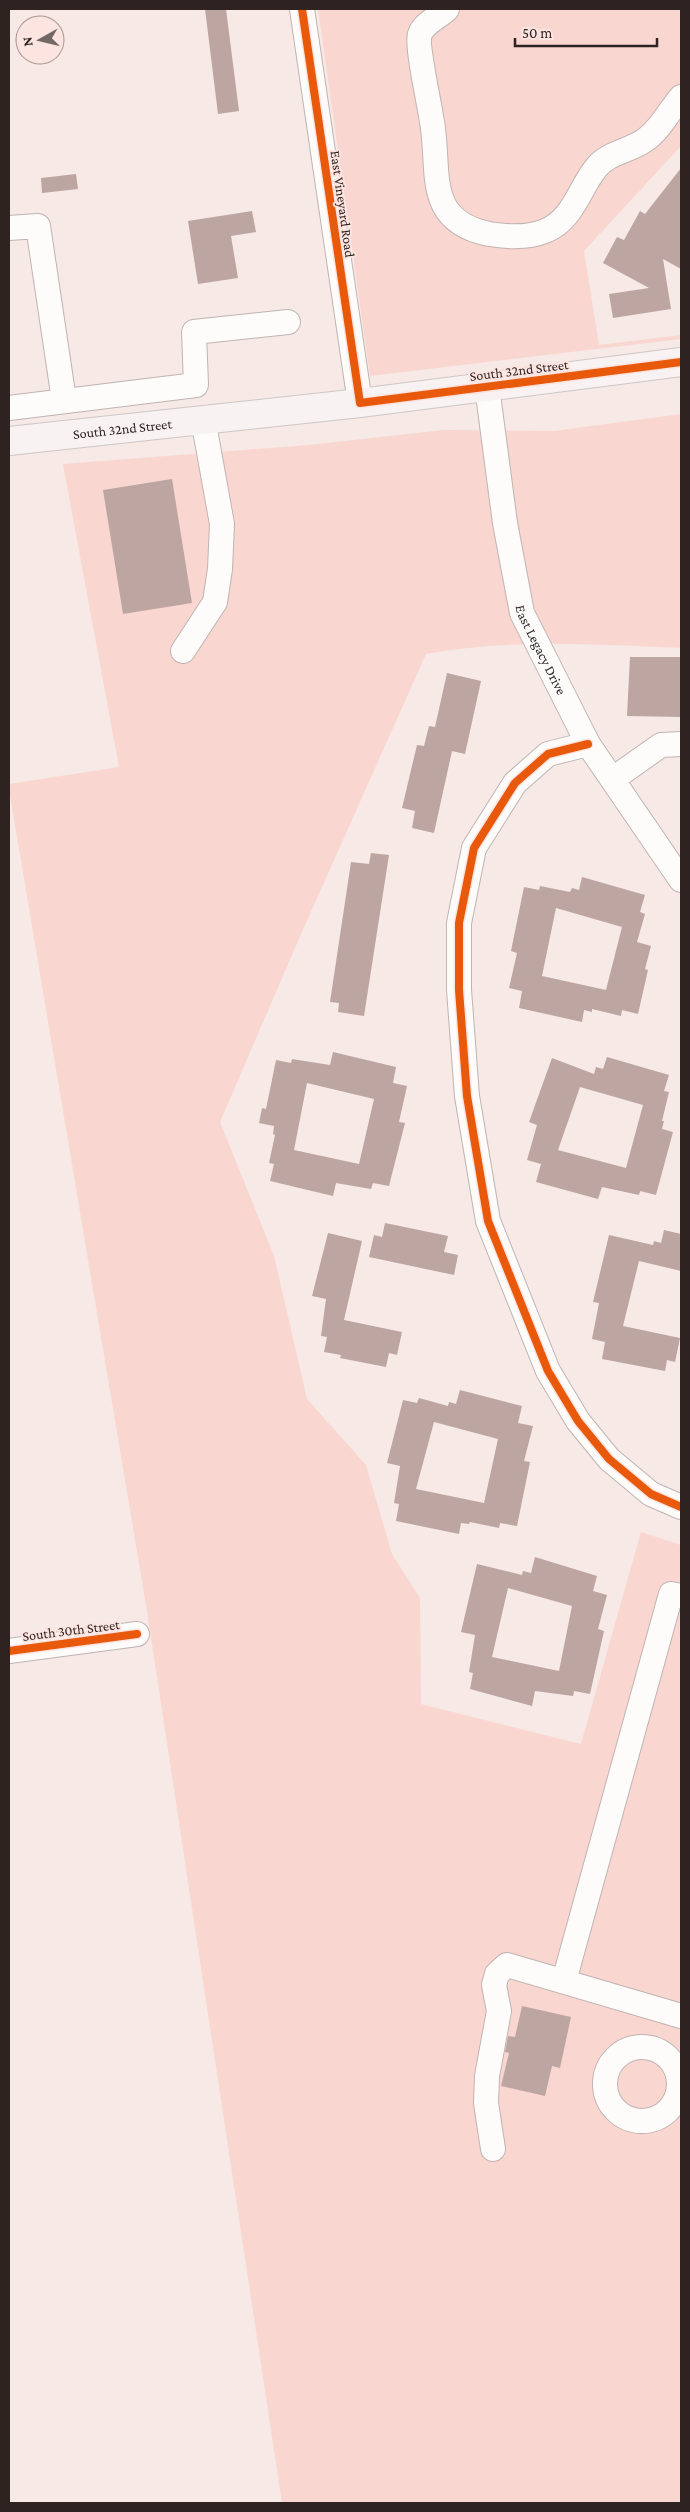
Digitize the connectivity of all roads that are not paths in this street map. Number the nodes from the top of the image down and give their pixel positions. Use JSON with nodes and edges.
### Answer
{"nodes":[{"id":1,"x":302,"y":9,"type":"edge"},
{"id":2,"x":447,"y":9,"type":"edge"},
{"id":3,"x":681,"y":97,"type":"edge"},
{"id":4,"x":9,"y":228,"type":"edge"},
{"id":5,"x":288,"y":322,"type":"dead end"},
{"id":6,"x":681,"y":362,"type":"edge"},
{"id":7,"x":487,"y":387,"type":"junction"},
{"id":8,"x":64,"y":400,"type":"junction"},
{"id":9,"x":360,"y":403,"type":"junction"},
{"id":10,"x":9,"y":408,"type":"edge"},
{"id":11,"x":203,"y":419,"type":"junction"},
{"id":12,"x":9,"y":441,"type":"edge"},
{"id":13,"x":183,"y":651,"type":"dead end"},
{"id":14,"x":588,"y":744,"type":"junction"},
{"id":15,"x":681,"y":744,"type":"edge"},
{"id":16,"x":613,"y":779,"type":"junction"},
{"id":17,"x":681,"y":880,"type":"edge"},
{"id":18,"x":681,"y":1506,"type":"edge"},
{"id":19,"x":681,"y":1596,"type":"edge"},
{"id":20,"x":137,"y":1634,"type":"dead end"},
{"id":21,"x":9,"y":1650,"type":"edge"},
{"id":22,"x":564,"y":1981,"type":"junction"},
{"id":23,"x":658,"y":2010,"type":"junction"},
{"id":24,"x":681,"y":2016,"type":"edge"},
{"id":25,"x":648,"y":2046,"type":"dead end"},
{"id":26,"x":493,"y":2149,"type":"dead end"}],
"edges":[{"from":1,"to":9,"type":"street","name":"East Vineyard Road"},
{"from":2,"to":3,"type":"street"},
{"from":4,"to":8,"type":"street"},
{"from":5,"to":8,"type":"street"},
{"from":6,"to":7,"type":"main road","name":"South 32nd Street"},
{"from":7,"to":9,"type":"main road","name":"South 32nd Street"},
{"from":7,"to":14,"type":"street","name":"East Legacy Drive"},
{"from":8,"to":10,"type":"street"},
{"from":9,"to":11,"type":"main road","name":"South 32nd Street"},
{"from":11,"to":12,"type":"main road","name":"South 32nd Street"},
{"from":11,"to":13,"type":"street"},
{"from":14,"to":16,"type":"street","name":"East Legacy Drive"},
{"from":14,"to":18,"type":"street"},
{"from":15,"to":16,"type":"street"},
{"from":16,"to":17,"type":"street","name":"East Legacy Drive"},
{"from":19,"to":22,"type":"street"},
{"from":20,"to":21,"type":"street","name":"South 30th Street"},
{"from":22,"to":23,"type":"street"},
{"from":22,"to":26,"type":"street"},
{"from":23,"to":24,"type":"street"},
{"from":23,"to":25,"type":"street"}]}
